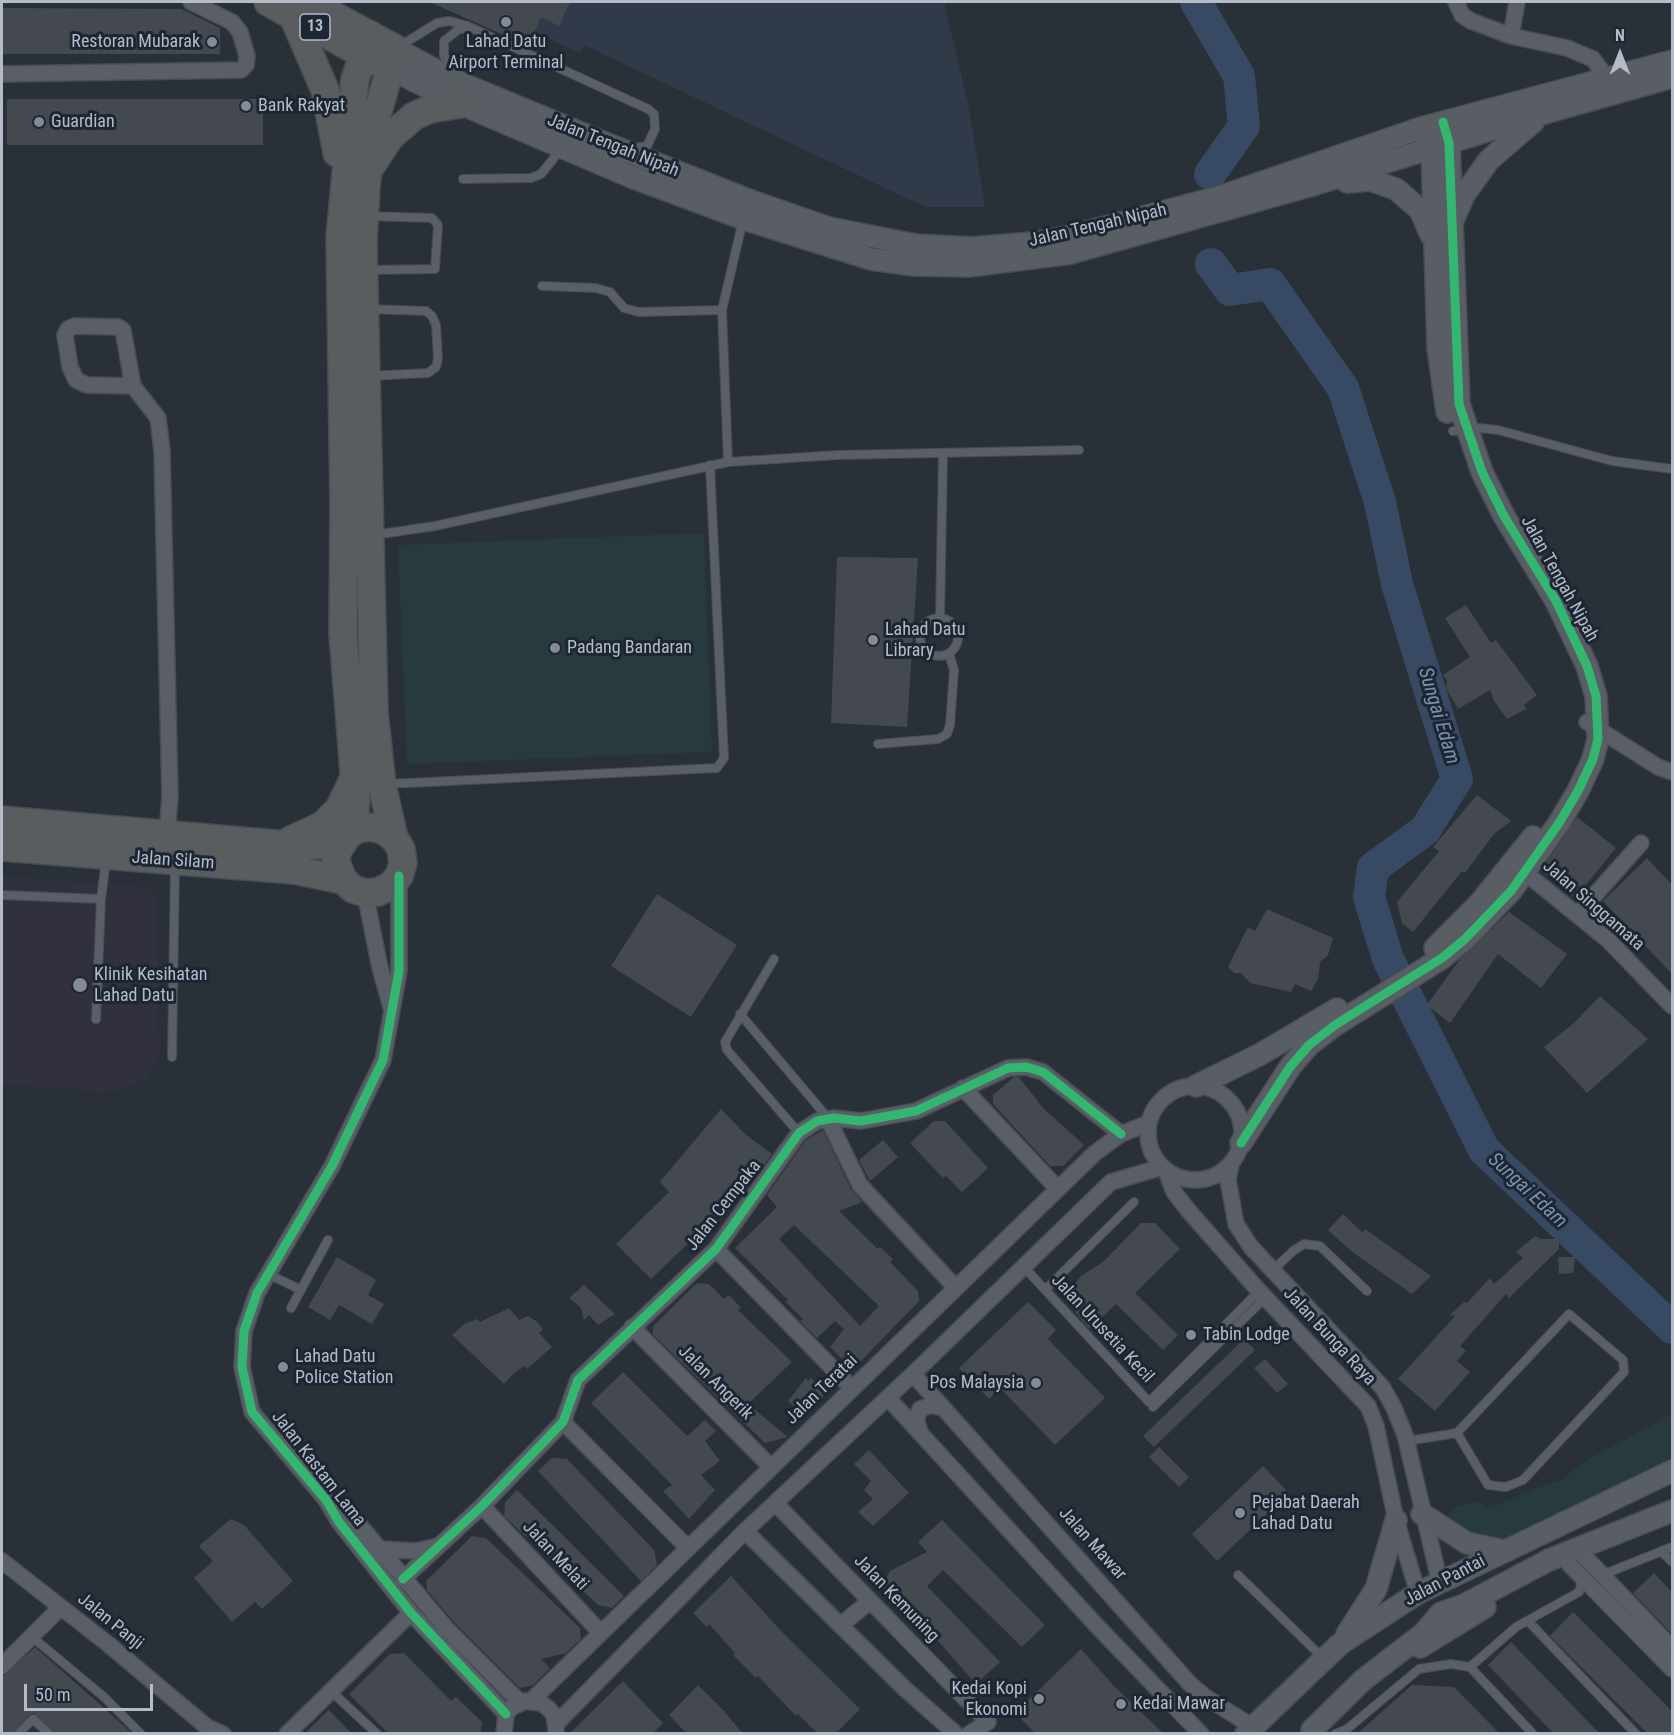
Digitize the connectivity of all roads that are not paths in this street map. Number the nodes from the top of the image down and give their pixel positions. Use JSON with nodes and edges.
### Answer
{"nodes":[{"id":1,"x":191,"y":2,"type":"edge"},
{"id":2,"x":267,"y":2,"type":"edge"},
{"id":3,"x":1456,"y":2,"type":"edge"},
{"id":4,"x":1517,"y":2,"type":"edge"},
{"id":5,"x":301,"y":9,"type":"edge"},
{"id":6,"x":472,"y":28,"type":"junction"},
{"id":7,"x":1511,"y":36,"type":"junction"},
{"id":8,"x":367,"y":44,"type":"junction"},
{"id":9,"x":393,"y":58,"type":"junction"},
{"id":10,"x":1672,"y":61,"type":"edge"},
{"id":11,"x":2,"y":74,"type":"edge"},
{"id":12,"x":1672,"y":77,"type":"edge"},
{"id":13,"x":1607,"y":78,"type":"junction"},
{"id":14,"x":464,"y":95,"type":"junction"},
{"id":15,"x":1548,"y":112,"type":"junction"},
{"id":16,"x":1443,"y":122,"type":"junction"},
{"id":17,"x":1421,"y":128,"type":"junction"},
{"id":18,"x":1441,"y":145,"type":"junction"},
{"id":19,"x":610,"y":146,"type":"junction"},
{"id":20,"x":563,"y":147,"type":"junction"},
{"id":21,"x":367,"y":172,"type":"junction"},
{"id":22,"x":463,"y":179,"type":"dead end"},
{"id":23,"x":1309,"y":186,"type":"junction"},
{"id":24,"x":342,"y":193,"type":"junction"},
{"id":25,"x":364,"y":216,"type":"junction"},
{"id":26,"x":744,"y":219,"type":"junction"},
{"id":27,"x":1450,"y":226,"type":"junction"},
{"id":28,"x":1436,"y":246,"type":"junction"},
{"id":29,"x":363,"y":270,"type":"junction"},
{"id":30,"x":542,"y":286,"type":"dead end"},
{"id":31,"x":364,"y":309,"type":"junction"},
{"id":32,"x":722,"y":310,"type":"junction"},
{"id":33,"x":365,"y":377,"type":"junction"},
{"id":34,"x":133,"y":386,"type":"junction"},
{"id":35,"x":1460,"y":430,"type":"junction"},
{"id":36,"x":1079,"y":450,"type":"dead end"},
{"id":37,"x":943,"y":453,"type":"junction"},
{"id":38,"x":728,"y":462,"type":"junction"},
{"id":39,"x":710,"y":465,"type":"junction"},
{"id":40,"x":1672,"y":469,"type":"edge"},
{"id":41,"x":370,"y":536,"type":"junction"},
{"id":42,"x":940,"y":617,"type":"junction"},
{"id":43,"x":950,"y":654,"type":"junction"},
{"id":44,"x":1592,"y":725,"type":"junction"},
{"id":45,"x":878,"y":744,"type":"dead end"},
{"id":46,"x":1672,"y":772,"type":"edge"},
{"id":47,"x":354,"y":774,"type":"junction"},
{"id":48,"x":382,"y":784,"type":"junction"},
{"id":49,"x":2,"y":820,"type":"edge"},
{"id":50,"x":167,"y":835,"type":"junction"},
{"id":51,"x":394,"y":838,"type":"junction"},
{"id":52,"x":344,"y":840,"type":"junction"},
{"id":53,"x":1641,"y":843,"type":"dead end"},
{"id":54,"x":272,"y":844,"type":"junction"},
{"id":55,"x":2,"y":847,"type":"edge"},
{"id":56,"x":106,"y":855,"type":"junction"},
{"id":57,"x":175,"y":861,"type":"junction"},
{"id":58,"x":1518,"y":867,"type":"junction"},
{"id":59,"x":399,"y":876,"type":"junction"},
{"id":60,"x":354,"y":887,"type":"junction"},
{"id":61,"x":2,"y":896,"type":"edge"},
{"id":62,"x":101,"y":898,"type":"junction"},
{"id":63,"x":1578,"y":914,"type":"junction"},
{"id":64,"x":774,"y":959,"type":"dead end"},
{"id":65,"x":1361,"y":1002,"type":"junction"},
{"id":66,"x":1672,"y":1006,"type":"edge"},
{"id":67,"x":392,"y":1009,"type":"junction"},
{"id":68,"x":740,"y":1014,"type":"junction"},
{"id":69,"x":96,"y":1019,"type":"dead end"},
{"id":70,"x":172,"y":1057,"type":"dead end"},
{"id":71,"x":1196,"y":1086,"type":"junction"},
{"id":72,"x":963,"y":1088,"type":"junction"},
{"id":73,"x":828,"y":1119,"type":"junction"},
{"id":74,"x":1149,"y":1123,"type":"junction"},
{"id":75,"x":799,"y":1133,"type":"junction"},
{"id":76,"x":1121,"y":1134,"type":"junction"},
{"id":77,"x":1241,"y":1143,"type":"junction"},
{"id":78,"x":1231,"y":1165,"type":"junction"},
{"id":79,"x":1164,"y":1169,"type":"junction"},
{"id":80,"x":1058,"y":1189,"type":"junction"},
{"id":81,"x":1134,"y":1202,"type":"dead end"},
{"id":82,"x":328,"y":1240,"type":"dead end"},
{"id":83,"x":716,"y":1249,"type":"junction"},
{"id":84,"x":1024,"y":1268,"type":"junction"},
{"id":85,"x":1272,"y":1271,"type":"junction"},
{"id":86,"x":268,"y":1274,"type":"junction"},
{"id":87,"x":956,"y":1288,"type":"junction"},
{"id":88,"x":299,"y":1289,"type":"junction"},
{"id":89,"x":1045,"y":1290,"type":"junction"},
{"id":90,"x":1367,"y":1291,"type":"dead end"},
{"id":91,"x":1262,"y":1294,"type":"junction"},
{"id":92,"x":291,"y":1308,"type":"dead end"},
{"id":93,"x":632,"y":1327,"type":"junction"},
{"id":94,"x":913,"y":1374,"type":"junction"},
{"id":95,"x":852,"y":1388,"type":"junction"},
{"id":96,"x":888,"y":1398,"type":"junction"},
{"id":97,"x":1153,"y":1407,"type":"dead end"},
{"id":98,"x":944,"y":1408,"type":"junction"},
{"id":99,"x":562,"y":1422,"type":"junction"},
{"id":100,"x":1457,"y":1433,"type":"junction"},
{"id":101,"x":922,"y":1434,"type":"junction"},
{"id":102,"x":1407,"y":1441,"type":"junction"},
{"id":103,"x":771,"y":1467,"type":"junction"},
{"id":104,"x":1672,"y":1471,"type":"edge"},
{"id":105,"x":326,"y":1500,"type":"junction"},
{"id":106,"x":776,"y":1503,"type":"junction"},
{"id":107,"x":482,"y":1506,"type":"junction"},
{"id":108,"x":1672,"y":1511,"type":"edge"},
{"id":109,"x":1422,"y":1514,"type":"junction"},
{"id":110,"x":1672,"y":1518,"type":"edge"},
{"id":111,"x":1396,"y":1520,"type":"junction"},
{"id":112,"x":745,"y":1531,"type":"junction"},
{"id":113,"x":440,"y":1545,"type":"junction"},
{"id":114,"x":1672,"y":1546,"type":"edge"},
{"id":115,"x":687,"y":1547,"type":"junction"},
{"id":116,"x":379,"y":1549,"type":"junction"},
{"id":117,"x":1504,"y":1551,"type":"junction"},
{"id":118,"x":1661,"y":1551,"type":"junction"},
{"id":119,"x":2,"y":1561,"type":"edge"},
{"id":120,"x":1672,"y":1562,"type":"edge"},
{"id":121,"x":1578,"y":1565,"type":"junction"},
{"id":122,"x":1238,"y":1575,"type":"dead end"},
{"id":123,"x":1602,"y":1575,"type":"junction"},
{"id":124,"x":403,"y":1579,"type":"junction"},
{"id":125,"x":1440,"y":1582,"type":"junction"},
{"id":126,"x":1418,"y":1593,"type":"junction"},
{"id":127,"x":870,"y":1601,"type":"junction"},
{"id":128,"x":61,"y":1607,"type":"junction"},
{"id":129,"x":411,"y":1613,"type":"junction"},
{"id":130,"x":1441,"y":1613,"type":"junction"},
{"id":131,"x":1528,"y":1621,"type":"junction"},
{"id":132,"x":841,"y":1625,"type":"junction"},
{"id":133,"x":600,"y":1632,"type":"junction"},
{"id":134,"x":31,"y":1636,"type":"junction"},
{"id":135,"x":1340,"y":1644,"type":"junction"},
{"id":136,"x":1672,"y":1648,"type":"edge"},
{"id":137,"x":1324,"y":1659,"type":"junction"},
{"id":138,"x":2,"y":1666,"type":"edge"},
{"id":139,"x":1470,"y":1666,"type":"junction"},
{"id":140,"x":1672,"y":1669,"type":"edge"},
{"id":141,"x":332,"y":1692,"type":"junction"},
{"id":142,"x":526,"y":1701,"type":"junction"},
{"id":143,"x":506,"y":1714,"type":"junction"},
{"id":144,"x":556,"y":1729,"type":"edge"},
{"id":145,"x":1250,"y":1730,"type":"edge"},
{"id":146,"x":1346,"y":1731,"type":"edge"},
{"id":147,"x":1310,"y":1732,"type":"edge"},
{"id":148,"x":18,"y":1734,"type":"edge"},
{"id":149,"x":49,"y":1734,"type":"edge"},
{"id":150,"x":141,"y":1734,"type":"edge"},
{"id":151,"x":223,"y":1734,"type":"edge"},
{"id":152,"x":286,"y":1734,"type":"edge"},
{"id":153,"x":377,"y":1734,"type":"edge"},
{"id":154,"x":504,"y":1734,"type":"edge"},
{"id":155,"x":956,"y":1734,"type":"edge"},
{"id":156,"x":969,"y":1734,"type":"edge"},
{"id":157,"x":1201,"y":1734,"type":"edge"},
{"id":158,"x":1335,"y":1734,"type":"edge"},
{"id":159,"x":1533,"y":1734,"type":"edge"},
{"id":160,"x":1636,"y":1734,"type":"edge"}],
"edges":[{"from":1,"to":11,"type":"street"},
{"from":2,"to":5,"type":"highway","number":"13"},
{"from":3,"to":7,"type":"street"},
{"from":4,"to":7,"type":"street"},
{"from":5,"to":8,"type":"highway","number":"13"},
{"from":5,"to":24,"type":"highway"},
{"from":6,"to":9,"type":"lane"},
{"from":6,"to":14,"type":"lane"},
{"from":6,"to":19,"type":"lane"},
{"from":7,"to":13,"type":"street"},
{"from":8,"to":9,"type":"highway","number":"13"},
{"from":8,"to":24,"type":"highway"},
{"from":9,"to":14,"type":"street","name":"Jalan Tengah Nipah"},
{"from":9,"to":21,"type":"highway"},
{"from":10,"to":13,"type":"street","name":"Jalan Tengah Nipah"},
{"from":12,"to":15,"type":"street","name":"Jalan Tengah Nipah"},
{"from":13,"to":16,"type":"street","name":"Jalan Tengah Nipah"},
{"from":14,"to":19,"type":"street","name":"Jalan Tengah Nipah"},
{"from":14,"to":20,"type":"street","name":"Jalan Tengah Nipah"},
{"from":14,"to":21,"type":"highway"},
{"from":15,"to":18,"type":"street","name":"Jalan Tengah Nipah"},
{"from":15,"to":27,"type":"street"},
{"from":16,"to":17,"type":"street","name":"Jalan Tengah Nipah"},
{"from":16,"to":18,"type":"street"},
{"from":17,"to":18,"type":"street"},
{"from":17,"to":19,"type":"street","name":"Jalan Tengah Nipah"},
{"from":18,"to":23,"type":"street","name":"Jalan Tengah Nipah"},
{"from":18,"to":27,"type":"street","name":"Jalan Tengah Nipah"},
{"from":18,"to":28,"type":"street","name":"Jalan Tengah Nipah"},
{"from":20,"to":22,"type":"lane"},
{"from":20,"to":26,"type":"street","name":"Jalan Tengah Nipah"},
{"from":21,"to":25,"type":"highway"},
{"from":23,"to":26,"type":"street","name":"Jalan Tengah Nipah"},
{"from":23,"to":28,"type":"street"},
{"from":24,"to":47,"type":"highway"},
{"from":25,"to":29,"type":"highway"},
{"from":25,"to":29,"type":"lane"},
{"from":26,"to":32,"type":"lane"},
{"from":27,"to":35,"type":"street","name":"Jalan Tengah Nipah"},
{"from":28,"to":35,"type":"street","name":"Jalan Tengah Nipah"},
{"from":29,"to":31,"type":"highway"},
{"from":30,"to":32,"type":"lane"},
{"from":31,"to":33,"type":"highway"},
{"from":31,"to":33,"type":"lane"},
{"from":32,"to":38,"type":"lane"},
{"from":33,"to":41,"type":"highway"},
{"from":34,"to":34,"type":"street"},
{"from":34,"to":50,"type":"street"},
{"from":35,"to":40,"type":"lane"},
{"from":35,"to":44,"type":"street","name":"Jalan Tengah Nipah"},
{"from":36,"to":37,"type":"lane"},
{"from":37,"to":38,"type":"lane"},
{"from":37,"to":42,"type":"lane"},
{"from":38,"to":39,"type":"lane"},
{"from":39,"to":41,"type":"lane"},
{"from":39,"to":48,"type":"lane"},
{"from":41,"to":48,"type":"highway"},
{"from":42,"to":43,"type":"lane"},
{"from":42,"to":43,"type":"lane"},
{"from":43,"to":45,"type":"lane"},
{"from":44,"to":46,"type":"street"},
{"from":44,"to":58,"type":"street","name":"Jalan Tengah Nipah"},
{"from":47,"to":52,"type":"highway"},
{"from":47,"to":54,"type":"highway"},
{"from":48,"to":51,"type":"highway"},
{"from":49,"to":50,"type":"highway","name":"Jalan Silam"},
{"from":50,"to":54,"type":"highway","name":"Jalan Silam"},
{"from":51,"to":52,"type":"highway"},
{"from":51,"to":59,"type":"highway"},
{"from":52,"to":54,"type":"highway","name":"Jalan Silam"},
{"from":52,"to":60,"type":"highway"},
{"from":53,"to":63,"type":"street"},
{"from":55,"to":56,"type":"highway","name":"Jalan Silam"},
{"from":56,"to":57,"type":"highway","name":"Jalan Silam"},
{"from":56,"to":62,"type":"lane"},
{"from":57,"to":60,"type":"highway","name":"Jalan Silam"},
{"from":57,"to":70,"type":"lane"},
{"from":58,"to":63,"type":"street","name":"Jalan Singgamata"},
{"from":58,"to":65,"type":"street","name":"Jalan Tengah Nipah"},
{"from":59,"to":60,"type":"highway"},
{"from":59,"to":67,"type":"street","name":"Jalan Kastam Lama"},
{"from":60,"to":67,"type":"street"},
{"from":61,"to":62,"type":"lane"},
{"from":62,"to":69,"type":"lane"},
{"from":63,"to":66,"type":"street","name":"Jalan Singgamata"},
{"from":64,"to":68,"type":"lane"},
{"from":65,"to":71,"type":"street","name":"Jalan Tengah Nipah"},
{"from":65,"to":77,"type":"street","name":"Jalan Tengah Nipah"},
{"from":67,"to":86,"type":"street","name":"Jalan Kastam Lama"},
{"from":68,"to":73,"type":"lane"},
{"from":68,"to":75,"type":"lane"},
{"from":71,"to":74,"type":"street"},
{"from":71,"to":77,"type":"street"},
{"from":72,"to":73,"type":"street","name":"Jalan Cempaka"},
{"from":72,"to":76,"type":"street","name":"Jalan Cempaka"},
{"from":72,"to":80,"type":"street"},
{"from":73,"to":75,"type":"street","name":"Jalan Cempaka"},
{"from":73,"to":87,"type":"street"},
{"from":74,"to":76,"type":"street","name":"Jalan Teratai"},
{"from":74,"to":79,"type":"street"},
{"from":75,"to":83,"type":"street","name":"Jalan Cempaka"},
{"from":76,"to":80,"type":"street","name":"Jalan Teratai"},
{"from":77,"to":78,"type":"street"},
{"from":78,"to":79,"type":"street"},
{"from":78,"to":85,"type":"street","name":"Jalan Bunga Raya"},
{"from":79,"to":84,"type":"street"},
{"from":79,"to":91,"type":"street","name":"Jalan Bunga Raya"},
{"from":80,"to":87,"type":"street","name":"Jalan Teratai"},
{"from":81,"to":89,"type":"lane"},
{"from":82,"to":88,"type":"lane"},
{"from":83,"to":93,"type":"street","name":"Jalan Cempaka"},
{"from":83,"to":95,"type":"street"},
{"from":84,"to":89,"type":"lane","name":"Jalan Urusetia Kecil"},
{"from":84,"to":94,"type":"street"},
{"from":85,"to":90,"type":"lane"},
{"from":85,"to":102,"type":"street","name":"Jalan Bunga Raya"},
{"from":86,"to":88,"type":"lane"},
{"from":86,"to":105,"type":"street","name":"Jalan Kastam Lama"},
{"from":87,"to":95,"type":"street","name":"Jalan Teratai"},
{"from":88,"to":92,"type":"lane"},
{"from":89,"to":91,"type":"lane","name":"Jalan Urusetia Kecil"},
{"from":91,"to":97,"type":"lane","name":"Jalan Urusetia Kecil"},
{"from":91,"to":111,"type":"street","name":"Jalan Bunga Raya"},
{"from":93,"to":99,"type":"street","name":"Jalan Cempaka"},
{"from":93,"to":103,"type":"street","name":"Jalan Angerik"},
{"from":94,"to":96,"type":"street"},
{"from":94,"to":98,"type":"street","name":"Jalan Mawar"},
{"from":95,"to":103,"type":"street","name":"Jalan Teratai"},
{"from":96,"to":101,"type":"street"},
{"from":96,"to":106,"type":"street"},
{"from":98,"to":101,"type":"street"},
{"from":98,"to":145,"type":"street","name":"Jalan Mawar"},
{"from":99,"to":107,"type":"street","name":"Jalan Cempaka"},
{"from":99,"to":115,"type":"street"},
{"from":100,"to":100,"type":"lane"},
{"from":100,"to":102,"type":"lane"},
{"from":101,"to":157,"type":"street"},
{"from":102,"to":109,"type":"street","name":"Jalan Bunga Raya"},
{"from":103,"to":115,"type":"street","name":"Jalan Teratai"},
{"from":104,"to":117,"type":"street","name":"Jalan Pantai"},
{"from":105,"to":116,"type":"street","name":"Jalan Kastam Lama"},
{"from":105,"to":129,"type":"street","name":"Jalan Kastam Lama"},
{"from":106,"to":112,"type":"street"},
{"from":106,"to":127,"type":"street","name":"Jalan Kemuning"},
{"from":107,"to":113,"type":"street","name":"Jalan Cempaka"},
{"from":107,"to":133,"type":"street","name":"Jalan Melati"},
{"from":108,"to":130,"type":"street"},
{"from":109,"to":117,"type":"street"},
{"from":109,"to":125,"type":"street","name":"Jalan Bunga Raya"},
{"from":110,"to":121,"type":"street"},
{"from":111,"to":126,"type":"street","name":"Jalan Bunga Raya"},
{"from":111,"to":135,"type":"street"},
{"from":112,"to":132,"type":"street"},
{"from":112,"to":144,"type":"street"},
{"from":113,"to":116,"type":"street"},
{"from":113,"to":124,"type":"street","name":"Jalan Cempaka"},
{"from":114,"to":118,"type":"lane"},
{"from":115,"to":133,"type":"street","name":"Jalan Teratai"},
{"from":116,"to":124,"type":"street","name":"Jalan Kastam Lama"},
{"from":117,"to":125,"type":"street","name":"Jalan Pantai"},
{"from":118,"to":120,"type":"lane"},
{"from":118,"to":123,"type":"lane"},
{"from":119,"to":128,"type":"street","name":"Jalan Panji"},
{"from":121,"to":123,"type":"street"},
{"from":121,"to":131,"type":"lane"},
{"from":121,"to":140,"type":"street"},
{"from":121,"to":147,"type":"street"},
{"from":122,"to":137,"type":"lane"},
{"from":123,"to":136,"type":"street"},
{"from":124,"to":142,"type":"street","name":"Jalan Kastam Lama"},
{"from":125,"to":126,"type":"street","name":"Jalan Pantai"},
{"from":125,"to":130,"type":"street"},
{"from":126,"to":130,"type":"street"},
{"from":126,"to":135,"type":"street","name":"Jalan Pantai"},
{"from":127,"to":132,"type":"street"},
{"from":127,"to":156,"type":"street","name":"Jalan Kemuning"},
{"from":128,"to":134,"type":"street"},
{"from":128,"to":151,"type":"street","name":"Jalan Panji"},
{"from":129,"to":141,"type":"street"},
{"from":129,"to":143,"type":"street","name":"Jalan Kastam Lama"},
{"from":130,"to":147,"type":"street"},
{"from":131,"to":139,"type":"lane"},
{"from":131,"to":160,"type":"lane"},
{"from":132,"to":155,"type":"street"},
{"from":133,"to":142,"type":"street","name":"Jalan Teratai"},
{"from":134,"to":138,"type":"street"},
{"from":134,"to":150,"type":"lane"},
{"from":135,"to":137,"type":"street","name":"Jalan Pantai"},
{"from":137,"to":145,"type":"street","name":"Jalan Pantai"},
{"from":139,"to":146,"type":"lane"},
{"from":139,"to":159,"type":"lane"},
{"from":141,"to":152,"type":"street"},
{"from":141,"to":153,"type":"lane"},
{"from":142,"to":143,"type":"street","name":"Jalan Teratai"},
{"from":142,"to":144,"type":"street","name":"Jalan Kastam Lama"},
{"from":143,"to":154,"type":"street"},
{"from":146,"to":158,"type":"lane"},
{"from":148,"to":149,"type":"lane"}]}
